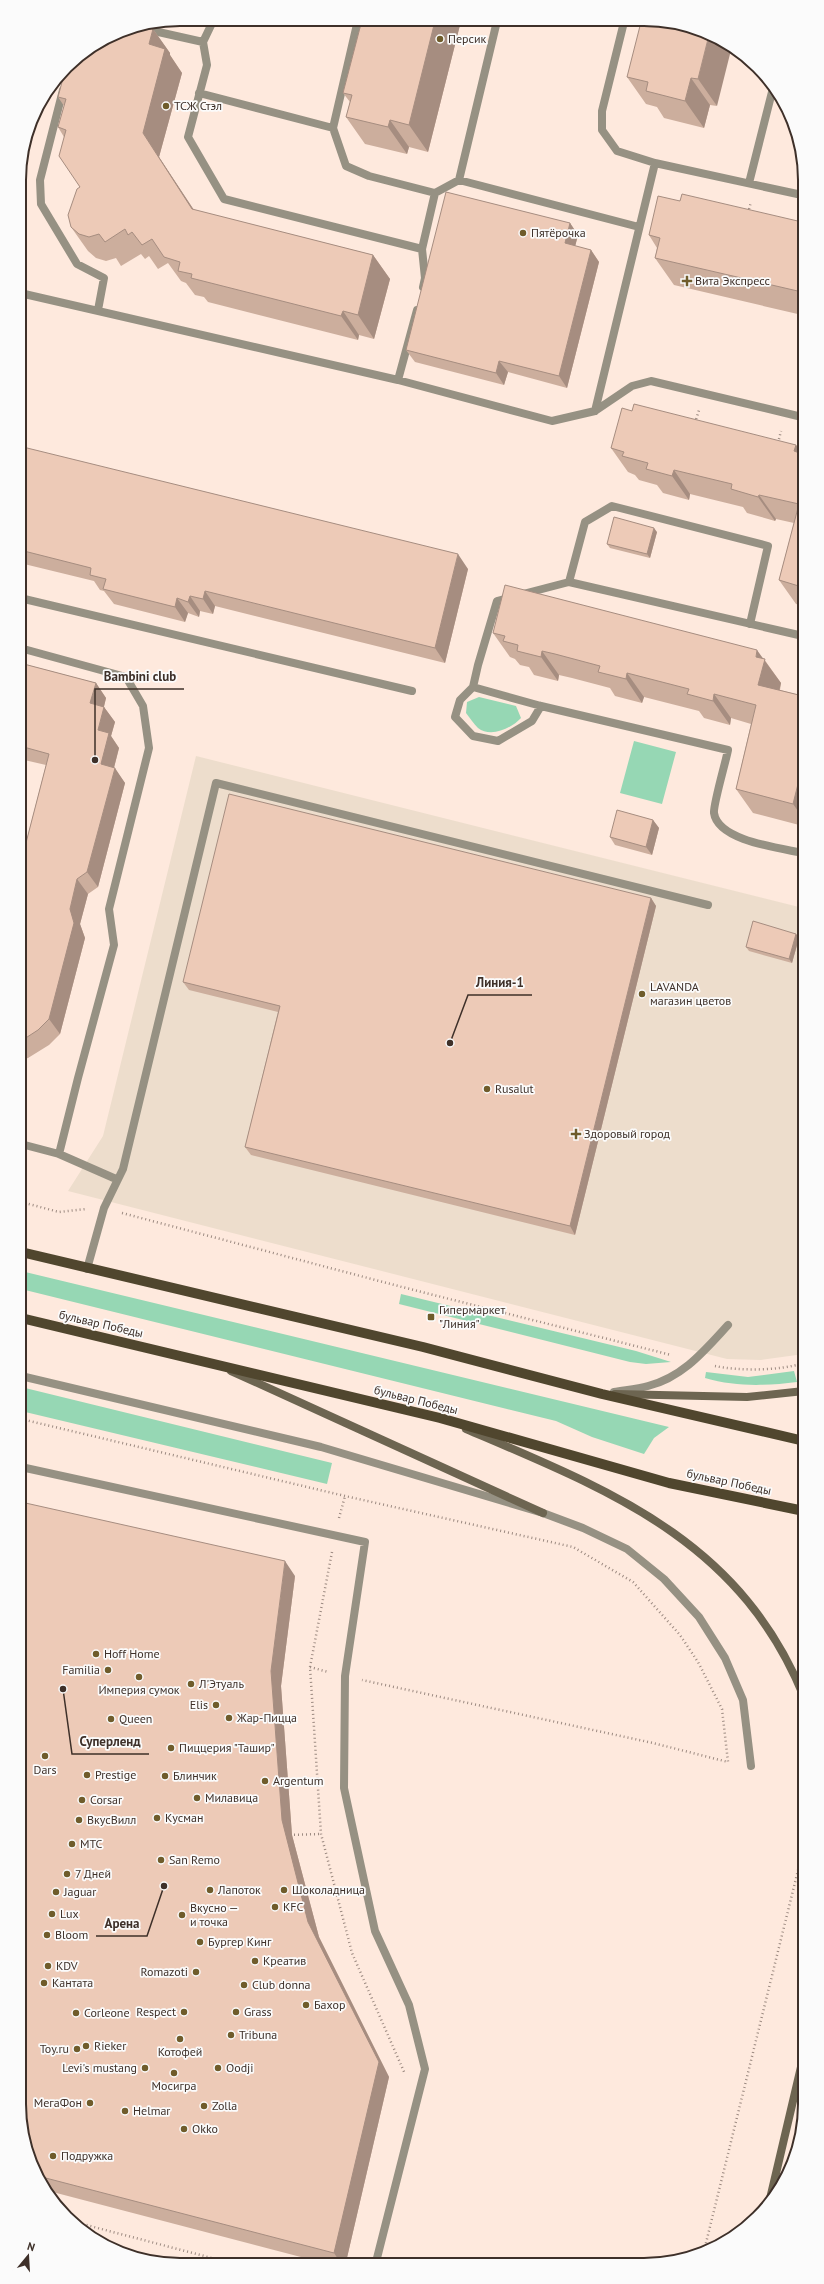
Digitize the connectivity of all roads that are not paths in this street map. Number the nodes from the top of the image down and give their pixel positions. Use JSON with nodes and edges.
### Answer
{"nodes":[{"id":1,"x":211,"y":26,"type":"edge"},
{"id":2,"x":357,"y":26,"type":"edge"},
{"id":3,"x":496,"y":26,"type":"edge"},
{"id":4,"x":623,"y":26,"type":"edge"},
{"id":5,"x":148,"y":29,"type":"edge"},
{"id":6,"x":203,"y":42,"type":"junction"},
{"id":7,"x":65,"y":81,"type":"edge"},
{"id":8,"x":199,"y":93,"type":"junction"},
{"id":9,"x":772,"y":94,"type":"edge"},
{"id":10,"x":333,"y":128,"type":"junction"},
{"id":11,"x":655,"y":163,"type":"junction"},
{"id":12,"x":459,"y":180,"type":"junction"},
{"id":13,"x":752,"y":184,"type":"junction"},
{"id":14,"x":435,"y":193,"type":"junction"},
{"id":15,"x":798,"y":194,"type":"edge"},
{"id":16,"x":640,"y":227,"type":"junction"},
{"id":17,"x":422,"y":249,"type":"junction"},
{"id":18,"x":26,"y":294,"type":"edge"},
{"id":19,"x":98,"y":310,"type":"junction"},
{"id":20,"x":398,"y":380,"type":"junction"},
{"id":21,"x":595,"y":411,"type":"junction"},
{"id":22,"x":798,"y":416,"type":"edge"},
{"id":23,"x":569,"y":582,"type":"junction"},
{"id":24,"x":26,"y":599,"type":"edge"},
{"id":25,"x":750,"y":624,"type":"junction"},
{"id":26,"x":798,"y":635,"type":"edge"},
{"id":27,"x":26,"y":650,"type":"edge"},
{"id":28,"x":473,"y":687,"type":"junction"},
{"id":29,"x":412,"y":691,"type":"dead end"},
{"id":30,"x":541,"y":706,"type":"junction"},
{"id":31,"x":798,"y":852,"type":"edge"},
{"id":32,"x":708,"y":905,"type":"dead end"},
{"id":33,"x":26,"y":1145,"type":"edge"},
{"id":34,"x":59,"y":1154,"type":"junction"},
{"id":35,"x":116,"y":1179,"type":"junction"},
{"id":36,"x":26,"y":1253,"type":"edge"},
{"id":37,"x":87,"y":1269,"type":"junction"},
{"id":38,"x":26,"y":1319,"type":"edge"},
{"id":39,"x":728,"y":1325,"type":"dead end"},
{"id":40,"x":220,"y":1366,"type":"junction"},
{"id":41,"x":26,"y":1377,"type":"edge"},
{"id":42,"x":798,"y":1392,"type":"edge"},
{"id":43,"x":602,"y":1394,"type":"junction"},
{"id":44,"x":440,"y":1418,"type":"junction"},
{"id":45,"x":798,"y":1440,"type":"edge"},
{"id":46,"x":26,"y":1468,"type":"edge"},
{"id":47,"x":798,"y":1510,"type":"edge"},
{"id":48,"x":543,"y":1514,"type":"junction"},
{"id":49,"x":798,"y":1682,"type":"edge"},
{"id":50,"x":751,"y":1766,"type":"dead end"},
{"id":51,"x":798,"y":2080,"type":"edge"},
{"id":52,"x":772,"y":2188,"type":"edge"},
{"id":53,"x":377,"y":2258,"type":"edge"}],
"edges":[{"from":1,"to":6,"type":"street"},
{"from":2,"to":10,"type":"street"},
{"from":3,"to":12,"type":"street"},
{"from":4,"to":11,"type":"street"},
{"from":5,"to":6,"type":"street"},
{"from":6,"to":8,"type":"street"},
{"from":7,"to":19,"type":"street"},
{"from":8,"to":10,"type":"street"},
{"from":8,"to":17,"type":"street"},
{"from":9,"to":13,"type":"street"},
{"from":10,"to":14,"type":"street"},
{"from":11,"to":13,"type":"street"},
{"from":11,"to":16,"type":"street"},
{"from":12,"to":14,"type":"street"},
{"from":12,"to":16,"type":"street"},
{"from":13,"to":15,"type":"street"},
{"from":14,"to":17,"type":"street"},
{"from":16,"to":21,"type":"street"},
{"from":17,"to":20,"type":"street"},
{"from":18,"to":19,"type":"street"},
{"from":19,"to":20,"type":"street"},
{"from":20,"to":21,"type":"street"},
{"from":21,"to":22,"type":"street"},
{"from":23,"to":25,"type":"street"},
{"from":23,"to":25,"type":"street"},
{"from":23,"to":28,"type":"street"},
{"from":24,"to":29,"type":"street"},
{"from":25,"to":26,"type":"street"},
{"from":27,"to":34,"type":"street"},
{"from":28,"to":30,"type":"street"},
{"from":28,"to":30,"type":"street"},
{"from":30,"to":31,"type":"street"},
{"from":32,"to":35,"type":"street"},
{"from":33,"to":34,"type":"street"},
{"from":34,"to":35,"type":"street"},
{"from":35,"to":37,"type":"street"},
{"from":36,"to":37,"type":"main road"},
{"from":37,"to":43,"type":"main road"},
{"from":38,"to":40,"type":"main road","name":"бульвар Победы"},
{"from":39,"to":43,"type":"street"},
{"from":40,"to":44,"type":"main road","name":"бульвар Победы"},
{"from":40,"to":48,"type":"main road"},
{"from":41,"to":48,"type":"street"},
{"from":42,"to":43,"type":"main road"},
{"from":43,"to":45,"type":"main road"},
{"from":44,"to":47,"type":"main road","name":"бульвар Победы"},
{"from":44,"to":49,"type":"main road"},
{"from":46,"to":53,"type":"street"},
{"from":48,"to":50,"type":"street"},
{"from":51,"to":52,"type":"main road"}]}
